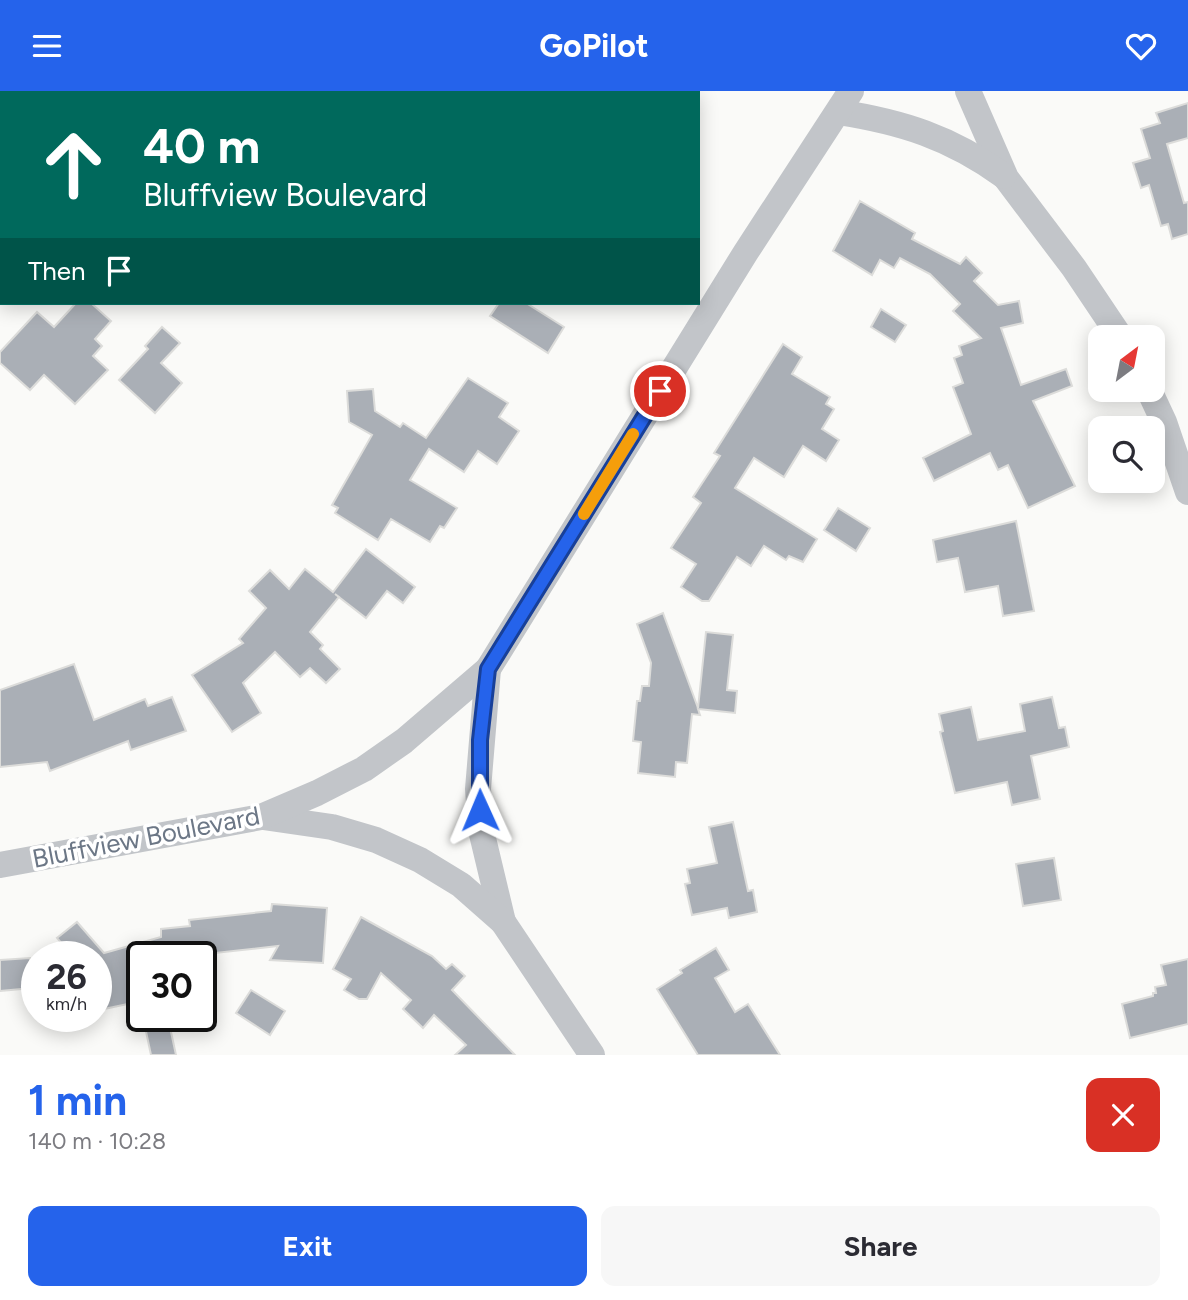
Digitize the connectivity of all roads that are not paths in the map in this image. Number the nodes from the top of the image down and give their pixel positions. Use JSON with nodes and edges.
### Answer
{"nodes":[{"id":1,"x":968,"y":91,"type":"edge"},
{"id":2,"x":844,"y":101,"type":"edge"},
{"id":3,"x":1006,"y":178,"type":"junction"},
{"id":4,"x":1112,"y":325,"type":"edge"},
{"id":5,"x":1155,"y":403,"type":"edge"},
{"id":6,"x":1188,"y":492,"type":"edge"},
{"id":7,"x":488,"y":669,"type":"junction"},
{"id":8,"x":261,"y":817,"type":"junction"},
{"id":9,"x":0,"y":865,"type":"edge"},
{"id":10,"x":503,"y":922,"type":"junction"},
{"id":11,"x":592,"y":1055,"type":"edge"}],
"edges":[{"from":1,"to":3,"type":"street"},
{"from":2,"to":3,"type":"street"},
{"from":2,"to":7,"type":"street","name":"Bluffview Boulevard"},
{"from":3,"to":4,"type":"street"},
{"from":5,"to":6,"type":"street"},
{"from":7,"to":8,"type":"street","name":"Bluffview Boulevard"},
{"from":7,"to":10,"type":"street"},
{"from":8,"to":9,"type":"street","name":"Bluffview Boulevard"},
{"from":8,"to":10,"type":"street"},
{"from":10,"to":11,"type":"street"}]}
